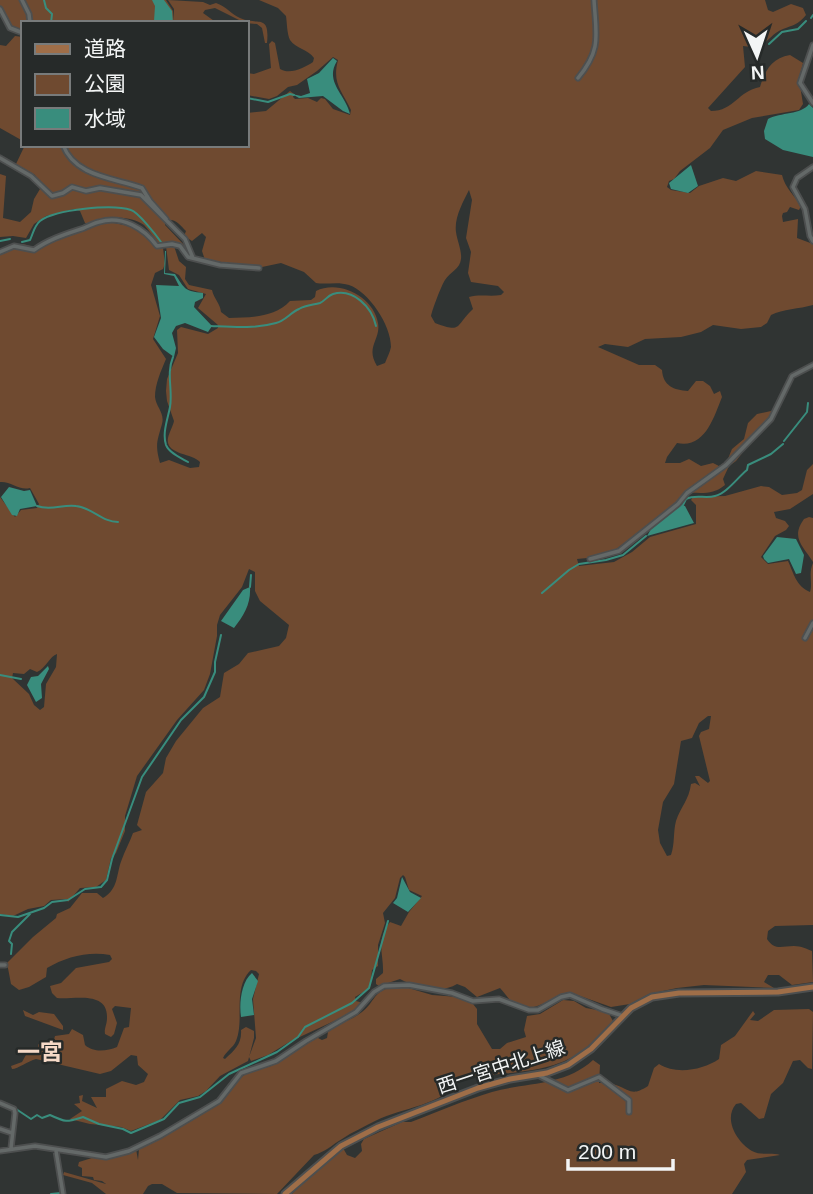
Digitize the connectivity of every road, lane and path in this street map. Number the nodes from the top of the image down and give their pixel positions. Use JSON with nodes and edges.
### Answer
{"nodes":[{"id":1,"x":22,"y":0,"type":"edge"},
{"id":2,"x":594,"y":0,"type":"edge"},
{"id":3,"x":0,"y":9,"type":"edge"},
{"id":4,"x":30,"y":21,"type":"edge"},
{"id":5,"x":21,"y":32,"type":"edge"},
{"id":6,"x":813,"y":45,"type":"edge"},
{"id":7,"x":578,"y":78,"type":"dead end"},
{"id":8,"x":813,"y":103,"type":"edge"},
{"id":9,"x":64,"y":147,"type":"edge"},
{"id":10,"x":0,"y":158,"type":"edge"},
{"id":11,"x":813,"y":167,"type":"edge"},
{"id":12,"x":167,"y":224,"type":"junction"},
{"id":13,"x":813,"y":241,"type":"edge"},
{"id":14,"x":0,"y":251,"type":"edge"},
{"id":15,"x":194,"y":258,"type":"junction"},
{"id":16,"x":260,"y":268,"type":"dead end"},
{"id":17,"x":813,"y":365,"type":"edge"},
{"id":18,"x":590,"y":559,"type":"dead end"},
{"id":19,"x":813,"y":623,"type":"edge"},
{"id":20,"x":805,"y":638,"type":"dead end"},
{"id":21,"x":813,"y":987,"type":"edge"},
{"id":22,"x":623,"y":1016,"type":"junction"},
{"id":23,"x":538,"y":1074,"type":"junction"},
{"id":24,"x":0,"y":1103,"type":"edge"},
{"id":25,"x":8,"y":1106,"type":"junction"},
{"id":26,"x":6,"y":1112,"type":"dead end"},
{"id":27,"x":629,"y":1112,"type":"dead end"},
{"id":28,"x":0,"y":1129,"type":"edge"},
{"id":29,"x":12,"y":1133,"type":"junction"},
{"id":30,"x":11,"y":1148,"type":"junction"},
{"id":31,"x":56,"y":1150,"type":"junction"},
{"id":32,"x":0,"y":1151,"type":"edge"},
{"id":33,"x":63,"y":1194,"type":"edge"},
{"id":34,"x":285,"y":1194,"type":"edge"}],
"edges":[{"from":1,"to":4,"type":"street"},
{"from":2,"to":7,"type":"street"},
{"from":3,"to":5,"type":"street"},
{"from":6,"to":8,"type":"street"},
{"from":9,"to":12,"type":"street"},
{"from":10,"to":12,"type":"street"},
{"from":11,"to":13,"type":"street"},
{"from":12,"to":15,"type":"street"},
{"from":14,"to":15,"type":"street"},
{"from":15,"to":16,"type":"street"},
{"from":17,"to":18,"type":"street"},
{"from":19,"to":20,"type":"street"},
{"from":21,"to":22,"type":"main road","name":"西一宮中北上線"},
{"from":22,"to":23,"type":"main road","name":"西一宮中北上線"},
{"from":22,"to":31,"type":"street"},
{"from":23,"to":27,"type":"street"},
{"from":23,"to":34,"type":"main road","name":"西一宮中北上線"},
{"from":24,"to":25,"type":"street"},
{"from":25,"to":26,"type":"street"},
{"from":25,"to":29,"type":"street"},
{"from":28,"to":29,"type":"street"},
{"from":29,"to":30,"type":"street"},
{"from":30,"to":31,"type":"street"},
{"from":30,"to":32,"type":"street"},
{"from":31,"to":33,"type":"street"}]}
